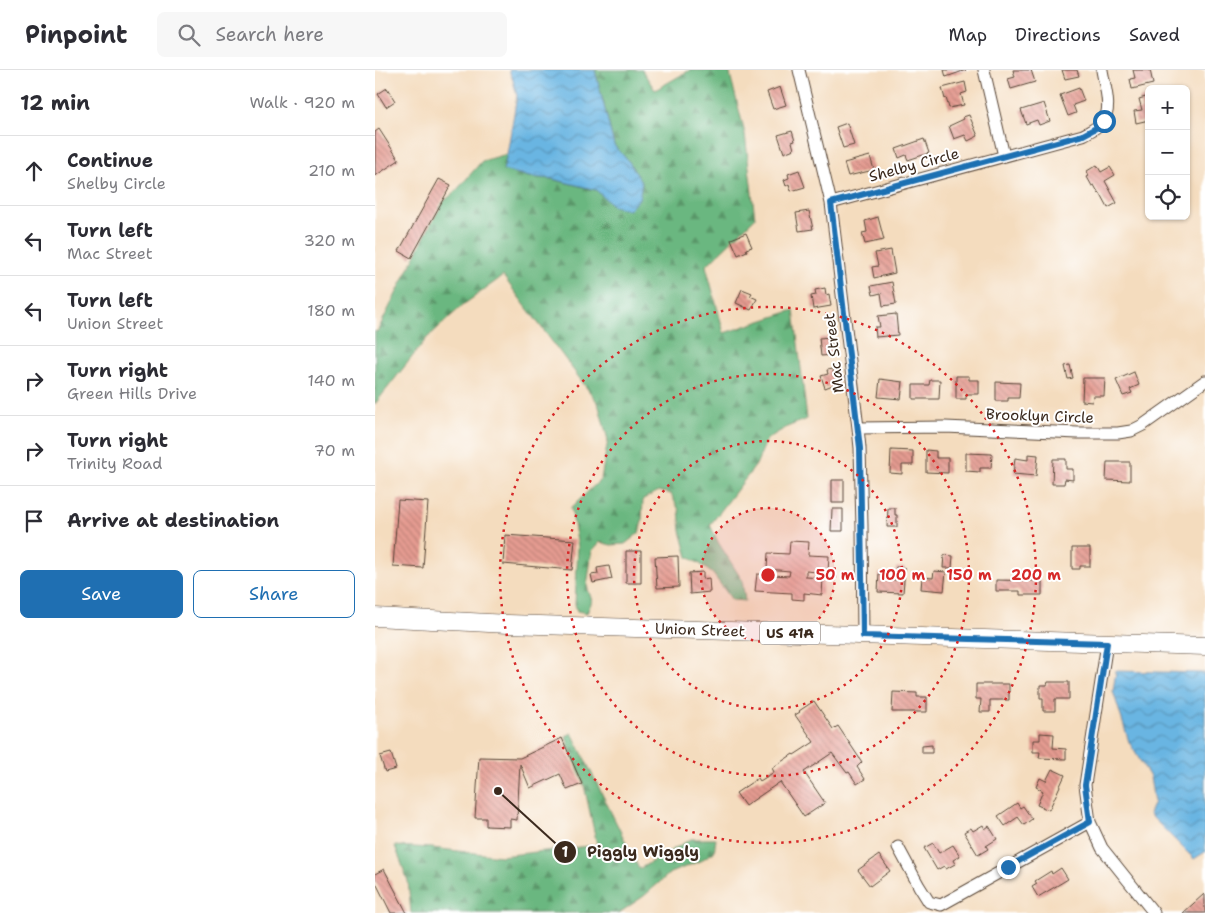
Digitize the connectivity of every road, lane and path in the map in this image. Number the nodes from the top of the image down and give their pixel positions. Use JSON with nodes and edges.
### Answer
{"nodes":[{"id":1,"x":799,"y":70,"type":"edge"},
{"id":2,"x":984,"y":70,"type":"edge"},
{"id":3,"x":1102,"y":70,"type":"edge"},
{"id":4,"x":1004,"y":156,"type":"junction"},
{"id":5,"x":831,"y":203,"type":"junction"},
{"id":6,"x":1205,"y":381,"type":"edge"},
{"id":7,"x":858,"y":428,"type":"junction"},
{"id":8,"x":375,"y":616,"type":"edge"},
{"id":9,"x":863,"y":636,"type":"junction"},
{"id":10,"x":1107,"y":643,"type":"junction"},
{"id":11,"x":1205,"y":646,"type":"edge"},
{"id":12,"x":1090,"y":822,"type":"junction"},
{"id":13,"x":898,"y":847,"type":"dead end"},
{"id":14,"x":1154,"y":913,"type":"edge"}],
"edges":[{"from":1,"to":5,"type":"street","name":"Mac Street"},
{"from":2,"to":4,"type":"street"},
{"from":3,"to":4,"type":"street","name":"Shelby Circle"},
{"from":4,"to":5,"type":"street","name":"Shelby Circle"},
{"from":5,"to":7,"type":"street","name":"Mac Street"},
{"from":6,"to":7,"type":"street","name":"Brooklyn Circle"},
{"from":7,"to":9,"type":"street","name":"Mac Street"},
{"from":8,"to":9,"type":"main road","name":"Union Street","number":"US 41A"},
{"from":9,"to":10,"type":"main road","name":"Union Street","number":"US 41A"},
{"from":10,"to":11,"type":"main road","name":"Union Street","number":"US 41A"},
{"from":10,"to":12,"type":"street"},
{"from":12,"to":13,"type":"street"},
{"from":12,"to":14,"type":"street"}]}
